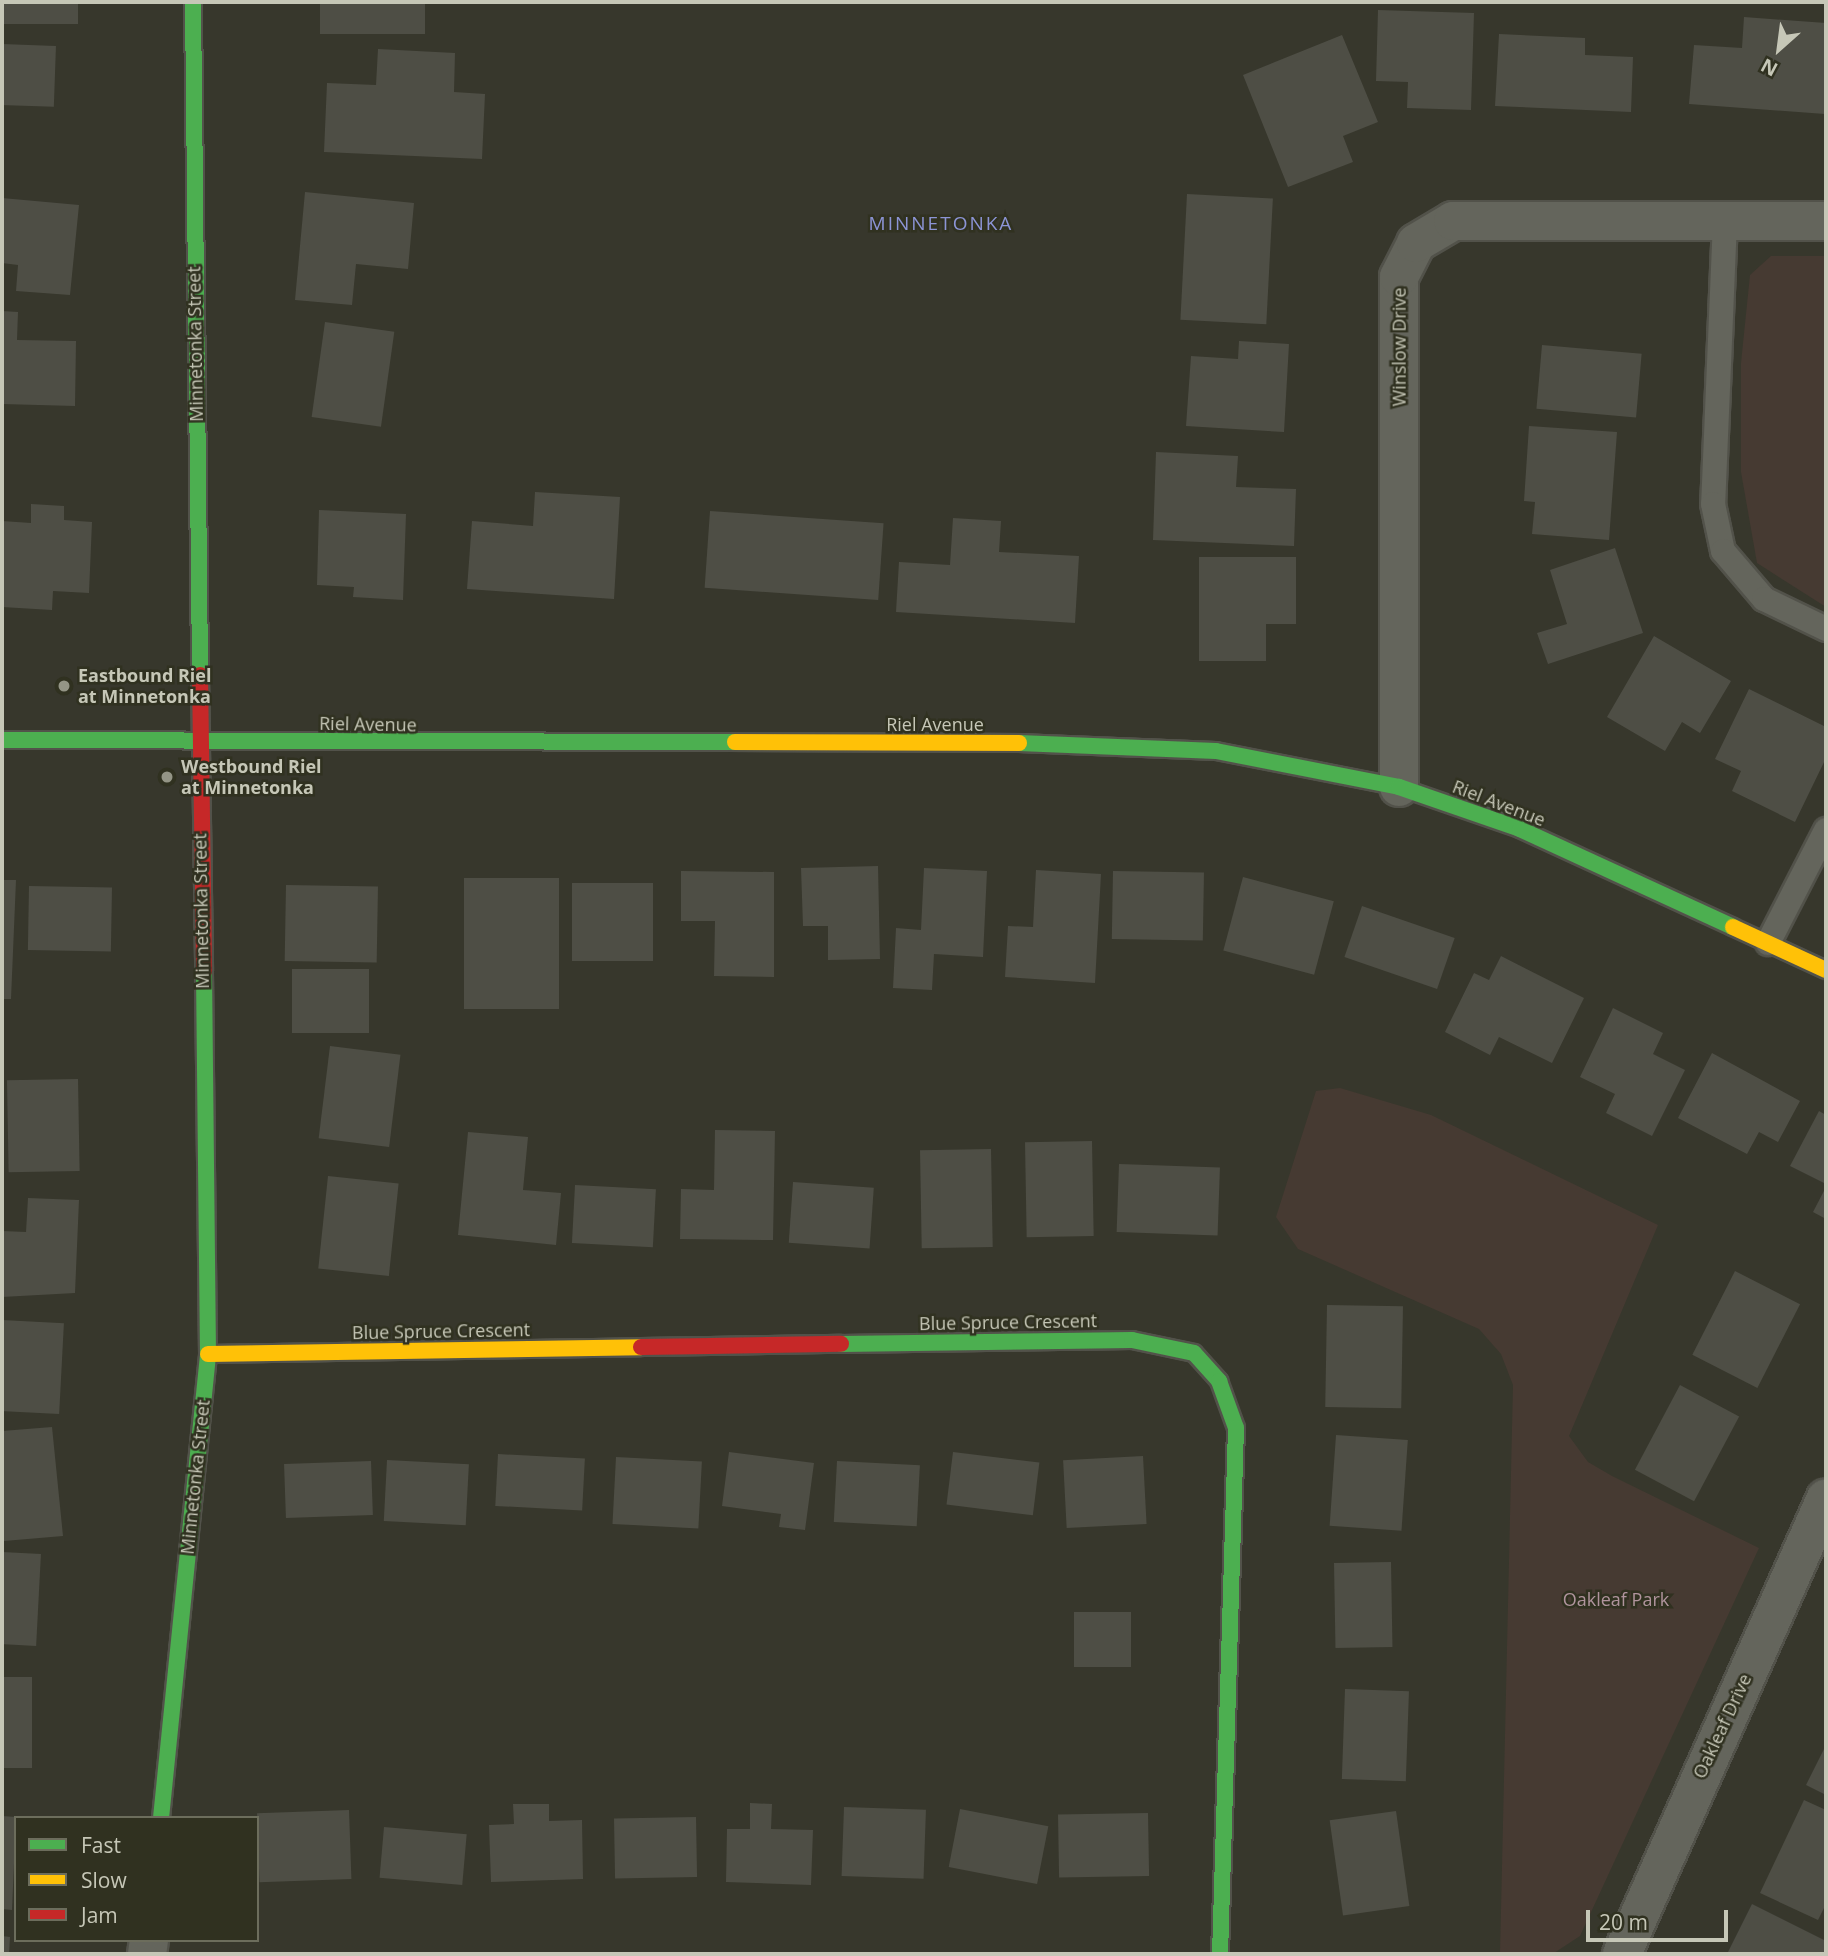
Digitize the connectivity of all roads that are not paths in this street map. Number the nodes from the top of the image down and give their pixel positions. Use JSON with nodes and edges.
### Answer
{"nodes":[{"id":1,"x":193,"y":2,"type":"edge"},
{"id":2,"x":1725,"y":221,"type":"junction"},
{"id":3,"x":1826,"y":221,"type":"edge"},
{"id":4,"x":1826,"y":629,"type":"edge"},
{"id":5,"x":2,"y":740,"type":"edge"},
{"id":6,"x":200,"y":741,"type":"junction"},
{"id":7,"x":1399,"y":787,"type":"junction"},
{"id":8,"x":1826,"y":830,"type":"edge"},
{"id":9,"x":1768,"y":943,"type":"junction"},
{"id":10,"x":1826,"y":970,"type":"edge"},
{"id":11,"x":208,"y":1354,"type":"junction"},
{"id":12,"x":1826,"y":1499,"type":"edge"},
{"id":13,"x":161,"y":1816,"type":"edge"},
{"id":14,"x":1220,"y":1954,"type":"edge"},
{"id":15,"x":1622,"y":1954,"type":"edge"}],
"edges":[{"from":1,"to":6,"type":"street","name":"Minnetonka Street"},
{"from":2,"to":3,"type":"street","name":"Winslow Drive"},
{"from":2,"to":4,"type":"lane"},
{"from":2,"to":7,"type":"street","name":"Winslow Drive"},
{"from":5,"to":6,"type":"street","name":"Riel Avenue"},
{"from":6,"to":7,"type":"street","name":"Riel Avenue"},
{"from":6,"to":11,"type":"street","name":"Minnetonka Street"},
{"from":7,"to":9,"type":"street","name":"Riel Avenue"},
{"from":8,"to":9,"type":"lane"},
{"from":9,"to":10,"type":"street","name":"Riel Avenue"},
{"from":11,"to":13,"type":"street","name":"Minnetonka Street"},
{"from":11,"to":14,"type":"street","name":"Blue Spruce Crescent"},
{"from":12,"to":15,"type":"street","name":"Oakleaf Drive"}]}
